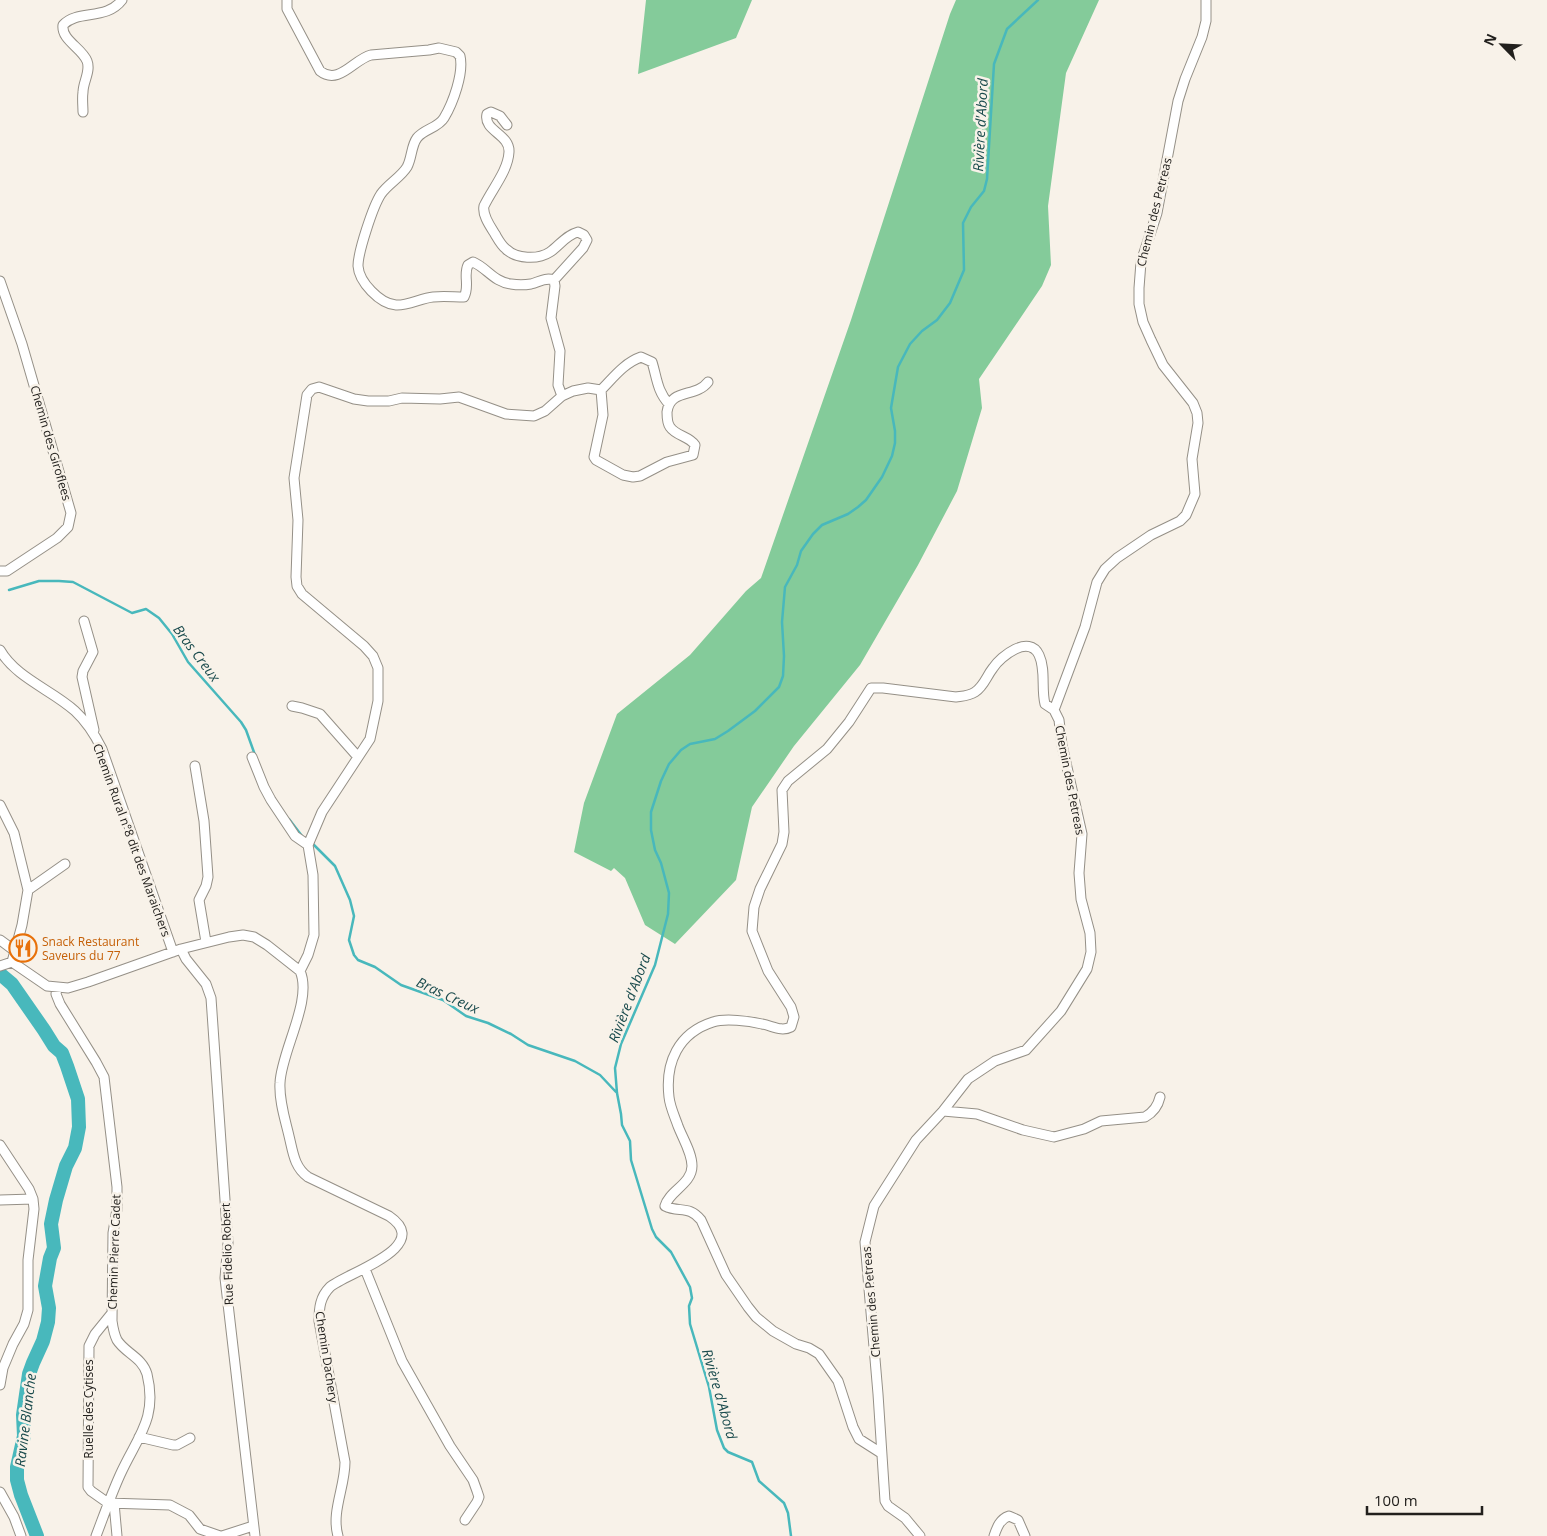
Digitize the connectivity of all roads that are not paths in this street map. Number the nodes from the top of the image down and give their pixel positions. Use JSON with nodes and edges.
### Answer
{"nodes":[{"id":1,"x":122,"y":0,"type":"edge"},
{"id":2,"x":287,"y":0,"type":"edge"},
{"id":3,"x":1206,"y":0,"type":"edge"},
{"id":4,"x":83,"y":112,"type":"dead end"},
{"id":5,"x":507,"y":125,"type":"dead end"},
{"id":6,"x":554,"y":280,"type":"junction"},
{"id":7,"x":0,"y":281,"type":"edge"},
{"id":8,"x":708,"y":382,"type":"dead end"},
{"id":9,"x":601,"y":390,"type":"junction"},
{"id":10,"x":562,"y":396,"type":"junction"},
{"id":11,"x":669,"y":404,"type":"junction"},
{"id":12,"x":0,"y":571,"type":"edge"},
{"id":13,"x":84,"y":621,"type":"dead end"},
{"id":14,"x":0,"y":650,"type":"edge"},
{"id":15,"x":292,"y":706,"type":"dead end"},
{"id":16,"x":1054,"y":710,"type":"junction"},
{"id":17,"x":96,"y":737,"type":"junction"},
{"id":18,"x":252,"y":757,"type":"dead end"},
{"id":19,"x":358,"y":757,"type":"junction"},
{"id":20,"x":195,"y":766,"type":"dead end"},
{"id":21,"x":0,"y":805,"type":"edge"},
{"id":22,"x":308,"y":845,"type":"junction"},
{"id":23,"x":65,"y":864,"type":"dead end"},
{"id":24,"x":28,"y":890,"type":"junction"},
{"id":25,"x":0,"y":940,"type":"edge"},
{"id":26,"x":206,"y":942,"type":"junction"},
{"id":27,"x":15,"y":951,"type":"junction"},
{"id":28,"x":177,"y":951,"type":"junction"},
{"id":29,"x":6,"y":964,"type":"edge"},
{"id":30,"x":300,"y":971,"type":"junction"},
{"id":31,"x":57,"y":987,"type":"junction"},
{"id":32,"x":1160,"y":1097,"type":"dead end"},
{"id":33,"x":942,"y":1112,"type":"junction"},
{"id":34,"x":0,"y":1144,"type":"edge"},
{"id":35,"x":33,"y":1199,"type":"junction"},
{"id":36,"x":0,"y":1200,"type":"edge"},
{"id":37,"x":365,"y":1268,"type":"junction"},
{"id":38,"x":112,"y":1313,"type":"junction"},
{"id":39,"x":0,"y":1385,"type":"edge"},
{"id":40,"x":139,"y":1437,"type":"junction"},
{"id":41,"x":190,"y":1438,"type":"dead end"},
{"id":42,"x":881,"y":1453,"type":"junction"},
{"id":43,"x":0,"y":1492,"type":"edge"},
{"id":44,"x":111,"y":1503,"type":"junction"},
{"id":45,"x":465,"y":1520,"type":"dead end"},
{"id":46,"x":253,"y":1526,"type":"junction"},
{"id":47,"x":21,"y":1536,"type":"edge"},
{"id":48,"x":96,"y":1536,"type":"edge"},
{"id":49,"x":117,"y":1536,"type":"edge"},
{"id":50,"x":221,"y":1536,"type":"edge"},
{"id":51,"x":255,"y":1536,"type":"edge"},
{"id":52,"x":338,"y":1536,"type":"edge"},
{"id":53,"x":920,"y":1536,"type":"edge"},
{"id":54,"x":994,"y":1536,"type":"edge"},
{"id":55,"x":1026,"y":1536,"type":"edge"}],
"edges":[{"from":1,"to":4,"type":"street"},
{"from":2,"to":6,"type":"street"},
{"from":3,"to":16,"type":"street","name":"Chemin des Petreas"},
{"from":5,"to":6,"type":"street"},
{"from":6,"to":10,"type":"street"},
{"from":7,"to":12,"type":"street","name":"Chemin des Giroflees"},
{"from":8,"to":11,"type":"street"},
{"from":9,"to":10,"type":"street"},
{"from":9,"to":11,"type":"street"},
{"from":9,"to":11,"type":"street"},
{"from":10,"to":19,"type":"street"},
{"from":13,"to":17,"type":"street"},
{"from":14,"to":17,"type":"street","name":"Chemin Rural n°8 dit des Maraichers"},
{"from":15,"to":19,"type":"street"},
{"from":16,"to":33,"type":"street","name":"Chemin des Petreas"},
{"from":16,"to":42,"type":"street"},
{"from":17,"to":28,"type":"street","name":"Chemin Rural n°8 dit des Maraichers"},
{"from":18,"to":22,"type":"street"},
{"from":19,"to":22,"type":"street"},
{"from":20,"to":26,"type":"street"},
{"from":21,"to":24,"type":"street"},
{"from":22,"to":30,"type":"street"},
{"from":23,"to":24,"type":"street"},
{"from":24,"to":27,"type":"street"},
{"from":25,"to":27,"type":"street"},
{"from":26,"to":28,"type":"street"},
{"from":26,"to":30,"type":"street"},
{"from":27,"to":29,"type":"street"},
{"from":28,"to":31,"type":"street"},
{"from":28,"to":46,"type":"street","name":"Rue Fidelio Robert"},
{"from":29,"to":31,"type":"street"},
{"from":30,"to":37,"type":"street","name":"Chemin Dachery"},
{"from":31,"to":38,"type":"street","name":"Chemin Pierre Cadet"},
{"from":32,"to":33,"type":"street"},
{"from":33,"to":42,"type":"street","name":"Chemin des Petreas"},
{"from":34,"to":35,"type":"street"},
{"from":35,"to":36,"type":"street"},
{"from":35,"to":39,"type":"street"},
{"from":37,"to":45,"type":"street"},
{"from":37,"to":52,"type":"street","name":"Chemin Dachery"},
{"from":38,"to":40,"type":"street","name":"Chemin Pierre Cadet"},
{"from":38,"to":44,"type":"street","name":"Ruelle des Cytises"},
{"from":40,"to":41,"type":"street"},
{"from":40,"to":44,"type":"street","name":"Chemin Pierre Cadet"},
{"from":42,"to":53,"type":"street","name":"Chemin des Petreas"},
{"from":43,"to":47,"type":"street"},
{"from":44,"to":48,"type":"street","name":"Chemin Pierre Cadet"},
{"from":44,"to":49,"type":"street"},
{"from":44,"to":50,"type":"street"},
{"from":46,"to":50,"type":"street"},
{"from":46,"to":51,"type":"street","name":"Rue Fidelio Robert"},
{"from":54,"to":55,"type":"street"}]}
